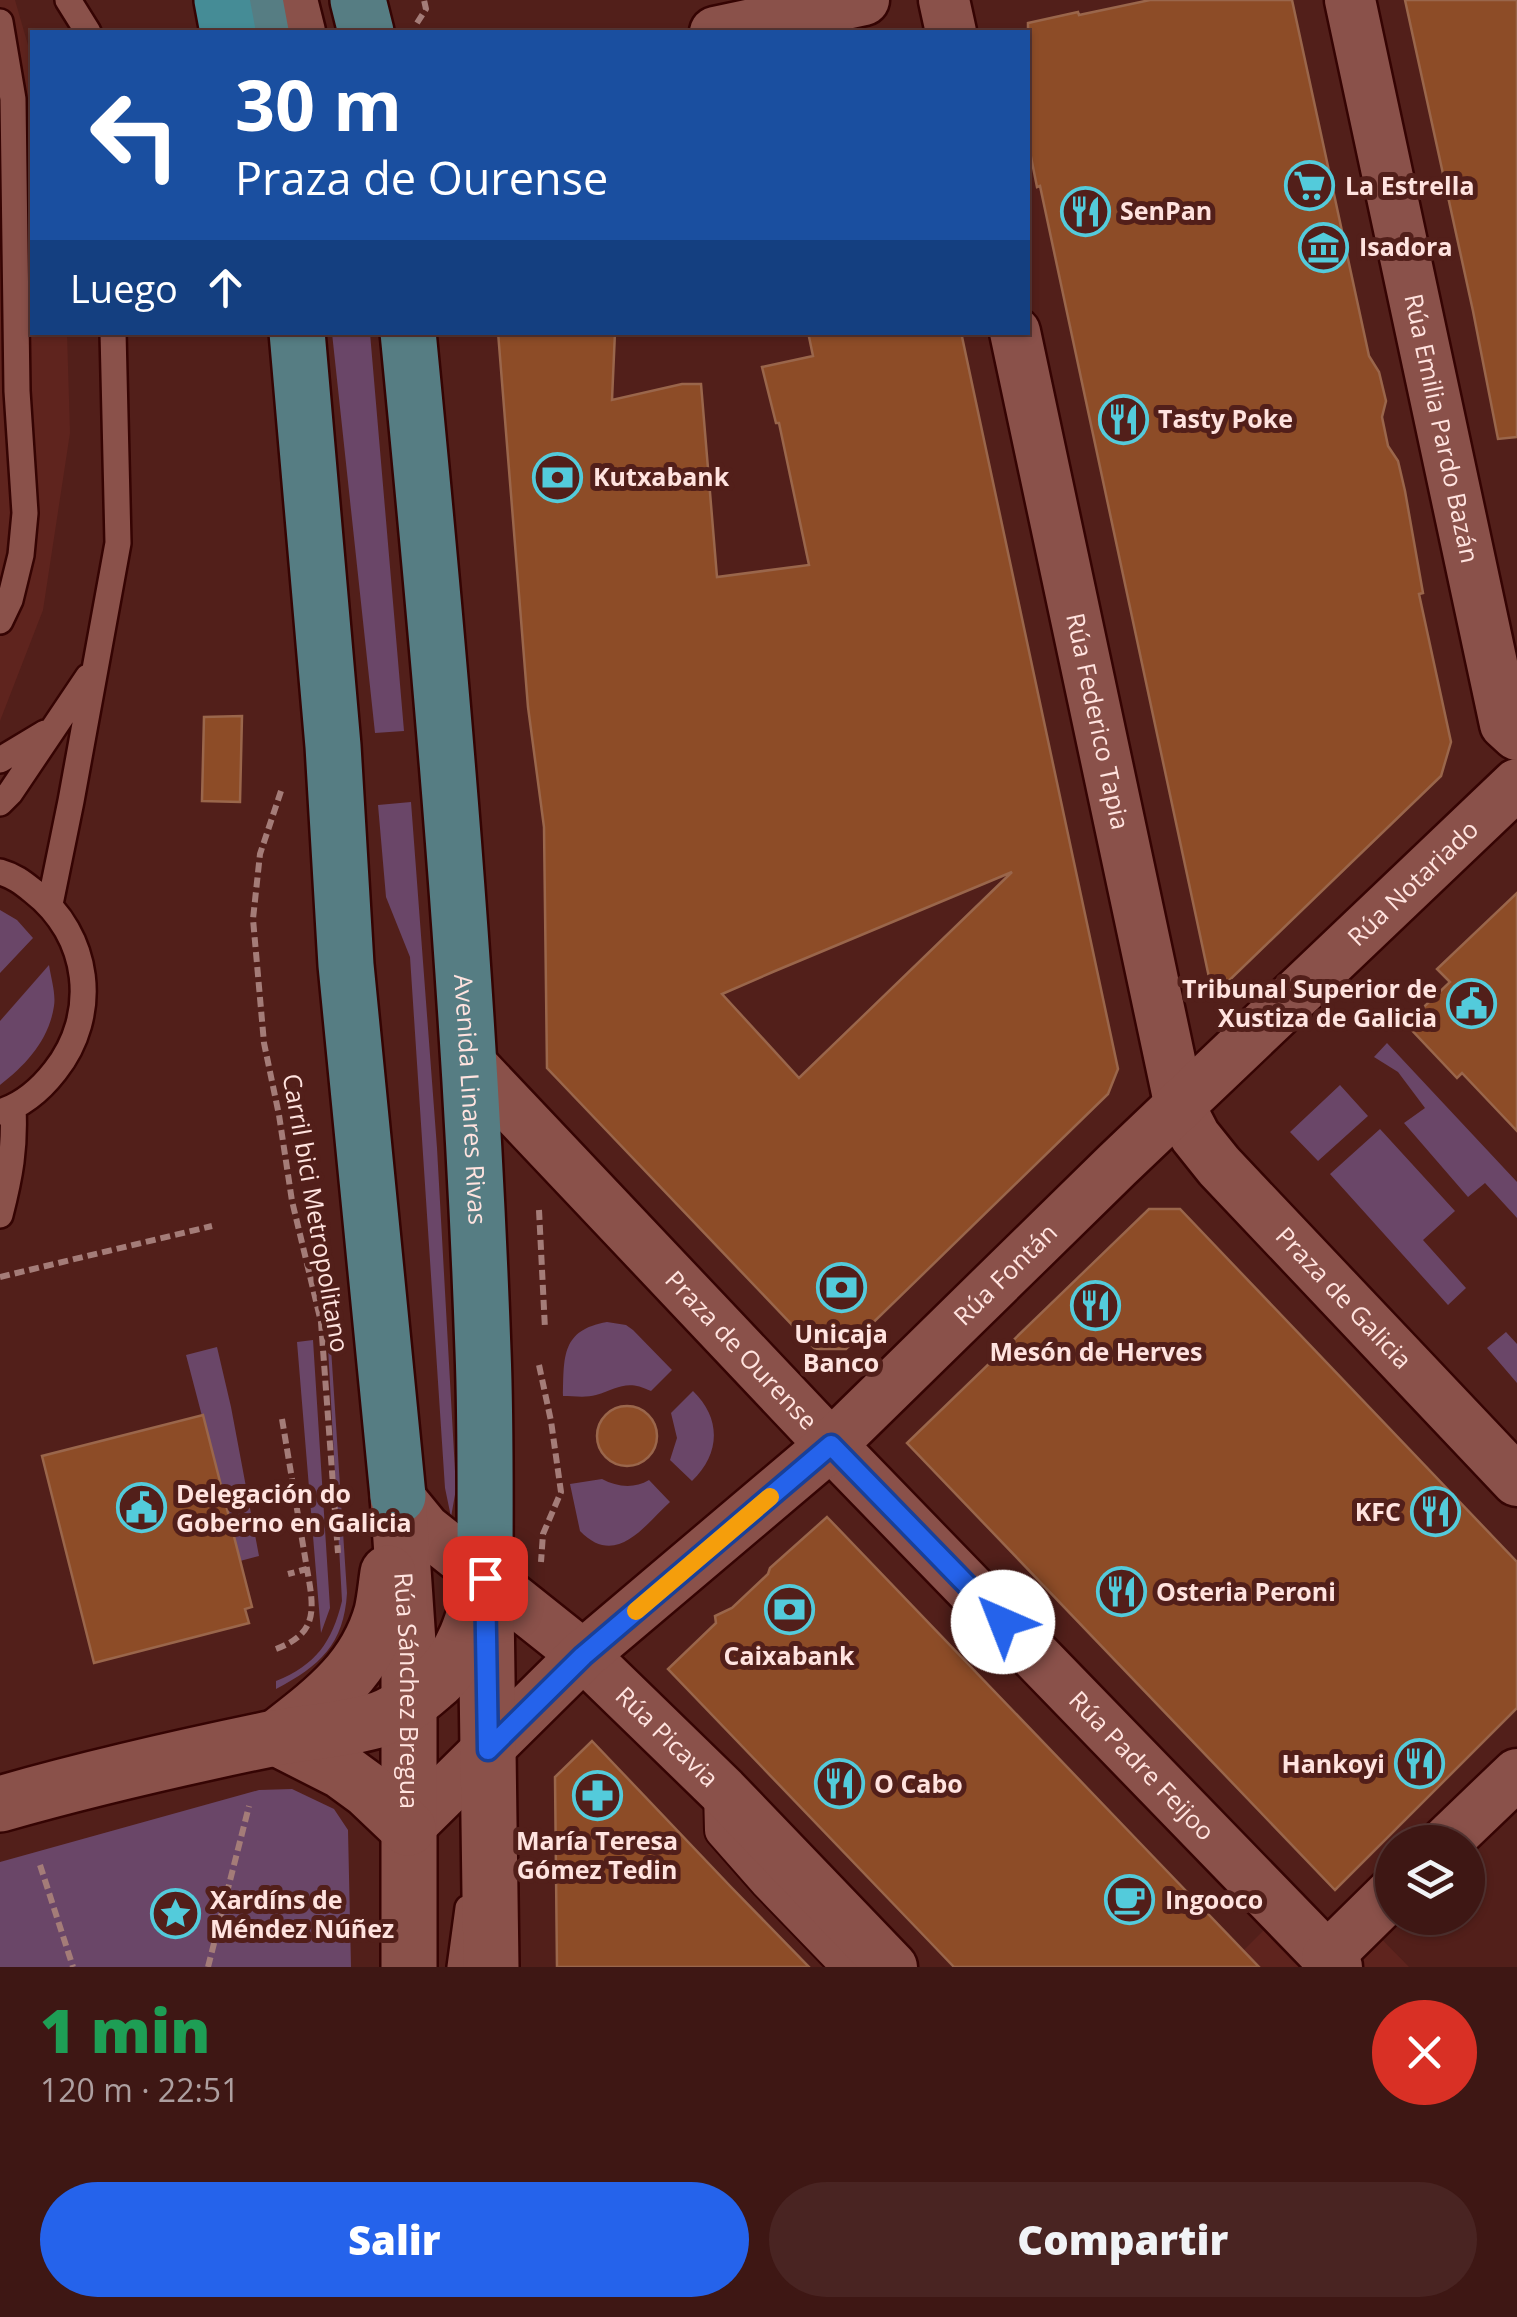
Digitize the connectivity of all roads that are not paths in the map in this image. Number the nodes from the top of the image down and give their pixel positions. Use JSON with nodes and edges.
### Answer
{"nodes":[{"id":1,"x":68,"y":0,"type":"edge"},
{"id":2,"x":78,"y":0,"type":"edge"},
{"id":3,"x":222,"y":0,"type":"edge"},
{"id":4,"x":255,"y":0,"type":"edge"},
{"id":5,"x":292,"y":0,"type":"edge"},
{"id":6,"x":358,"y":0,"type":"edge"},
{"id":7,"x":864,"y":0,"type":"edge"},
{"id":8,"x":944,"y":0,"type":"edge"},
{"id":9,"x":1350,"y":0,"type":"edge"},
{"id":10,"x":0,"y":22,"type":"edge"},
{"id":11,"x":87,"y":30,"type":"edge"},
{"id":12,"x":87,"y":30,"type":"edge"},
{"id":13,"x":228,"y":30,"type":"edge"},
{"id":14,"x":260,"y":30,"type":"edge"},
{"id":15,"x":300,"y":30,"type":"edge"},
{"id":16,"x":366,"y":30,"type":"edge"},
{"id":17,"x":724,"y":30,"type":"edge"},
{"id":18,"x":951,"y":30,"type":"edge"},
{"id":19,"x":113,"y":335,"type":"edge"},
{"id":20,"x":297,"y":335,"type":"edge"},
{"id":21,"x":408,"y":335,"type":"edge"},
{"id":22,"x":1016,"y":335,"type":"edge"},
{"id":23,"x":17,"y":391,"type":"junction"},
{"id":24,"x":0,"y":425,"type":"edge"},
{"id":25,"x":0,"y":621,"type":"edge"},
{"id":26,"x":93,"y":669,"type":"junction"},
{"id":27,"x":54,"y":728,"type":"junction"},
{"id":28,"x":1517,"y":735,"type":"edge"},
{"id":29,"x":0,"y":760,"type":"edge"},
{"id":30,"x":1517,"y":784,"type":"edge"},
{"id":31,"x":0,"y":802,"type":"edge"},
{"id":32,"x":0,"y":872,"type":"edge"},
{"id":33,"x":50,"y":904,"type":"junction"},
{"id":34,"x":468,"y":1061,"type":"junction"},
{"id":35,"x":1180,"y":1107,"type":"junction"},
{"id":36,"x":7,"y":1110,"type":"edge"},
{"id":37,"x":0,"y":1215,"type":"edge"},
{"id":38,"x":831,"y":1445,"type":"junction"},
{"id":39,"x":1517,"y":1481,"type":"edge"},
{"id":40,"x":398,"y":1496,"type":"junction"},
{"id":41,"x":485,"y":1578,"type":"junction"},
{"id":42,"x":583,"y":1656,"type":"junction"},
{"id":43,"x":410,"y":1702,"type":"junction"},
{"id":44,"x":277,"y":1738,"type":"junction"},
{"id":45,"x":488,"y":1750,"type":"junction"},
{"id":46,"x":1517,"y":1774,"type":"edge"},
{"id":47,"x":723,"y":1791,"type":"junction"},
{"id":48,"x":0,"y":1804,"type":"edge"},
{"id":49,"x":1464,"y":1825,"type":"edge"},
{"id":50,"x":408,"y":1828,"type":"junction"},
{"id":51,"x":490,"y":1861,"type":"junction"},
{"id":52,"x":1375,"y":1912,"type":"edge"},
{"id":53,"x":1327,"y":1964,"type":"edge"},
{"id":54,"x":410,"y":1967,"type":"edge"},
{"id":55,"x":460,"y":1967,"type":"edge"},
{"id":56,"x":491,"y":1967,"type":"edge"},
{"id":57,"x":852,"y":1967,"type":"edge"},
{"id":58,"x":892,"y":1967,"type":"edge"}],
"edges":[{"from":1,"to":11,"type":"lane"},
{"from":2,"to":12,"type":"lane"},
{"from":3,"to":13,"type":"highway"},
{"from":4,"to":14,"type":"main road"},
{"from":5,"to":15,"type":"street"},
{"from":6,"to":16,"type":"main road"},
{"from":7,"to":17,"type":"street"},
{"from":8,"to":18,"type":"street"},
{"from":9,"to":28,"type":"street","name":"Rúa Emilia Pardo Bazán"},
{"from":10,"to":23,"type":"lane"},
{"from":19,"to":26,"type":"lane"},
{"from":20,"to":40,"type":"main road"},
{"from":21,"to":34,"type":"main road","name":"Avenida Linares Rivas"},
{"from":22,"to":35,"type":"street","name":"Rúa Federico Tapia"},
{"from":23,"to":24,"type":"lane"},
{"from":23,"to":25,"type":"lane"},
{"from":26,"to":27,"type":"lane"},
{"from":26,"to":33,"type":"lane"},
{"from":27,"to":29,"type":"lane"},
{"from":27,"to":31,"type":"lane"},
{"from":30,"to":35,"type":"street","name":"Rúa Notariado"},
{"from":32,"to":33,"type":"lane"},
{"from":33,"to":36,"type":"lane"},
{"from":34,"to":38,"type":"street","name":"Praza de Ourense"},
{"from":34,"to":41,"type":"main road","name":"Avenida Linares Rivas"},
{"from":35,"to":38,"type":"street","name":"Rúa Fontán"},
{"from":35,"to":39,"type":"street","name":"Praza de Galicia"},
{"from":36,"to":37,"type":"lane"},
{"from":38,"to":42,"type":"street","name":"Praza de Ourense"},
{"from":38,"to":53,"type":"street","name":"Rúa Padre Feijoo"},
{"from":40,"to":41,"type":"street","name":"Rúa Picavia"},
{"from":40,"to":43,"type":"main road","name":"Rúa Sánchez Bregua"},
{"from":40,"to":44,"type":"main road"},
{"from":41,"to":42,"type":"street","name":"Rúa Picavia"},
{"from":41,"to":43,"type":"main road","name":"Avenida Linares Rivas"},
{"from":41,"to":45,"type":"main road"},
{"from":42,"to":45,"type":"street","name":"Rúa Sánchez Bregua"},
{"from":42,"to":47,"type":"street","name":"Rúa Picavia"},
{"from":43,"to":44,"type":"main road","name":"Avenida Linares Rivas"},
{"from":43,"to":50,"type":"main road","name":"Rúa Sánchez Bregua"},
{"from":44,"to":48,"type":"main road","name":"Avenida Linares Rivas"},
{"from":44,"to":50,"type":"main road"},
{"from":45,"to":50,"type":"street","name":"Rúa Sánchez Bregua"},
{"from":45,"to":51,"type":"main road"},
{"from":46,"to":49,"type":"street"},
{"from":47,"to":57,"type":"street","name":"Rúa Picavia"},
{"from":47,"to":58,"type":"street"},
{"from":50,"to":54,"type":"main road","name":"Rúa Sánchez Bregua"},
{"from":51,"to":55,"type":"lane"},
{"from":51,"to":56,"type":"main road"},
{"from":52,"to":53,"type":"street"}]}
